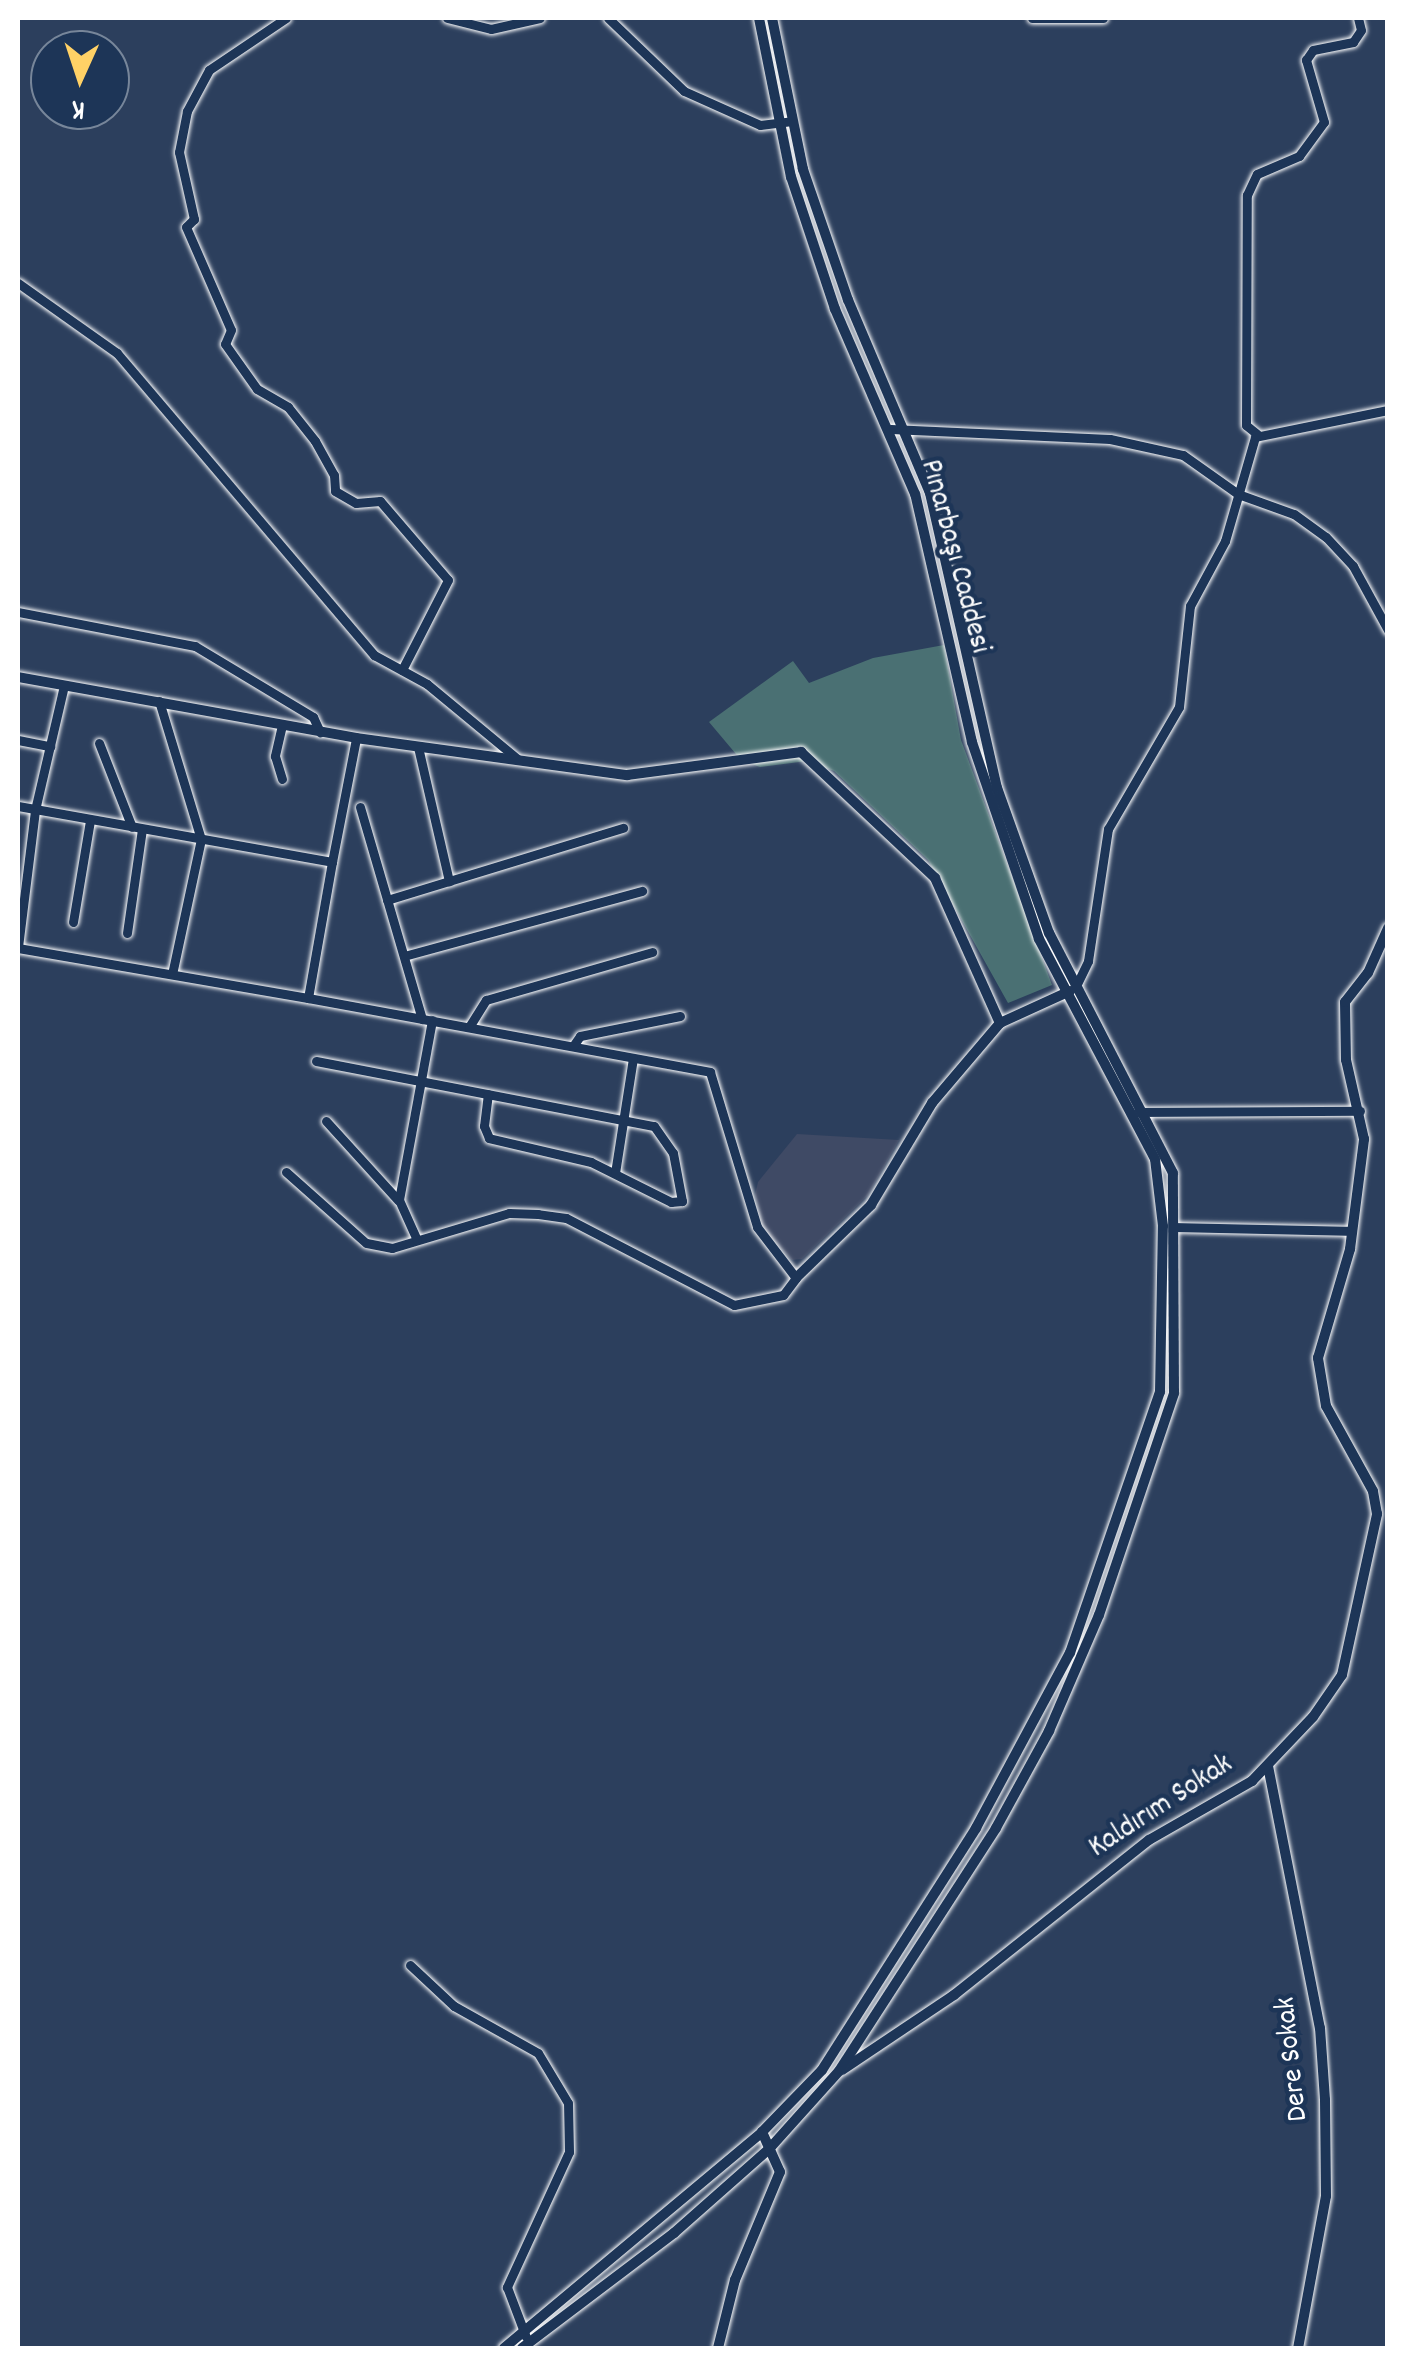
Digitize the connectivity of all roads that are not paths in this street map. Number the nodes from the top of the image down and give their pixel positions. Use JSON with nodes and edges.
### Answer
{"nodes":[{"id":1,"x":286,"y":18,"type":"edge"},
{"id":2,"x":447,"y":18,"type":"edge"},
{"id":3,"x":540,"y":18,"type":"edge"},
{"id":4,"x":608,"y":18,"type":"edge"},
{"id":5,"x":759,"y":18,"type":"edge"},
{"id":6,"x":772,"y":18,"type":"edge"},
{"id":7,"x":1032,"y":18,"type":"edge"},
{"id":8,"x":1103,"y":18,"type":"edge"},
{"id":9,"x":1358,"y":18,"type":"edge"},
{"id":10,"x":792,"y":121,"type":"junction"},
{"id":11,"x":778,"y":122,"type":"junction"},
{"id":12,"x":18,"y":283,"type":"edge"},
{"id":13,"x":1388,"y":410,"type":"edge"},
{"id":14,"x":906,"y":426,"type":"junction"},
{"id":15,"x":891,"y":429,"type":"junction"},
{"id":16,"x":1257,"y":434,"type":"junction"},
{"id":17,"x":1238,"y":494,"type":"junction"},
{"id":18,"x":18,"y":612,"type":"edge"},
{"id":19,"x":1388,"y":630,"type":"edge"},
{"id":20,"x":402,"y":670,"type":"junction"},
{"id":21,"x":18,"y":676,"type":"edge"},
{"id":22,"x":64,"y":684,"type":"junction"},
{"id":23,"x":159,"y":702,"type":"junction"},
{"id":24,"x":282,"y":724,"type":"junction"},
{"id":25,"x":320,"y":732,"type":"junction"},
{"id":26,"x":356,"y":738,"type":"junction"},
{"id":27,"x":18,"y":740,"type":"edge"},
{"id":28,"x":98,"y":743,"type":"dead end"},
{"id":29,"x":50,"y":746,"type":"junction"},
{"id":30,"x":418,"y":746,"type":"junction"},
{"id":31,"x":519,"y":760,"type":"junction"},
{"id":32,"x":282,"y":780,"type":"dead end"},
{"id":33,"x":18,"y":806,"type":"edge"},
{"id":34,"x":360,"y":807,"type":"dead end"},
{"id":35,"x":36,"y":810,"type":"junction"},
{"id":36,"x":90,"y":820,"type":"junction"},
{"id":37,"x":137,"y":828,"type":"junction"},
{"id":38,"x":623,"y":828,"type":"dead end"},
{"id":39,"x":200,"y":839,"type":"junction"},
{"id":40,"x":332,"y":862,"type":"junction"},
{"id":41,"x":448,"y":881,"type":"junction"},
{"id":42,"x":642,"y":891,"type":"dead end"},
{"id":43,"x":387,"y":900,"type":"junction"},
{"id":44,"x":73,"y":922,"type":"dead end"},
{"id":45,"x":1388,"y":928,"type":"edge"},
{"id":46,"x":126,"y":933,"type":"dead end"},
{"id":47,"x":18,"y":948,"type":"edge"},
{"id":48,"x":652,"y":952,"type":"dead end"},
{"id":49,"x":404,"y":956,"type":"junction"},
{"id":50,"x":172,"y":974,"type":"junction"},
{"id":51,"x":1070,"y":991,"type":"junction"},
{"id":52,"x":308,"y":998,"type":"junction"},
{"id":53,"x":680,"y":1016,"type":"dead end"},
{"id":54,"x":427,"y":1019,"type":"junction"},
{"id":55,"x":1000,"y":1023,"type":"junction"},
{"id":56,"x":468,"y":1027,"type":"junction"},
{"id":57,"x":573,"y":1046,"type":"junction"},
{"id":58,"x":634,"y":1058,"type":"junction"},
{"id":59,"x":316,"y":1061,"type":"dead end"},
{"id":60,"x":420,"y":1082,"type":"junction"},
{"id":61,"x":488,"y":1094,"type":"junction"},
{"id":62,"x":1142,"y":1110,"type":"junction"},
{"id":63,"x":1360,"y":1110,"type":"junction"},
{"id":64,"x":624,"y":1117,"type":"junction"},
{"id":65,"x":1129,"y":1117,"type":"junction"},
{"id":66,"x":326,"y":1121,"type":"dead end"},
{"id":67,"x":286,"y":1172,"type":"dead end"},
{"id":68,"x":615,"y":1173,"type":"junction"},
{"id":69,"x":399,"y":1200,"type":"junction"},
{"id":70,"x":1177,"y":1227,"type":"junction"},
{"id":71,"x":1352,"y":1231,"type":"junction"},
{"id":72,"x":417,"y":1240,"type":"junction"},
{"id":73,"x":796,"y":1278,"type":"junction"},
{"id":74,"x":1382,"y":1514,"type":"edge"},
{"id":75,"x":1268,"y":1766,"type":"junction"},
{"id":76,"x":410,"y":1966,"type":"dead end"},
{"id":77,"x":822,"y":2070,"type":"junction"},
{"id":78,"x":839,"y":2071,"type":"junction"},
{"id":79,"x":762,"y":2132,"type":"junction"},
{"id":80,"x":770,"y":2148,"type":"junction"},
{"id":81,"x":525,"y":2342,"type":"edge"},
{"id":82,"x":504,"y":2348,"type":"edge"},
{"id":83,"x":718,"y":2348,"type":"edge"},
{"id":84,"x":1298,"y":2348,"type":"edge"}],
"edges":[{"from":1,"to":20,"type":"street"},
{"from":2,"to":3,"type":"street"},
{"from":4,"to":11,"type":"street"},
{"from":5,"to":11,"type":"street","name":"Pınarbaşı Caddesi"},
{"from":6,"to":10,"type":"street"},
{"from":7,"to":8,"type":"street"},
{"from":9,"to":16,"type":"street"},
{"from":10,"to":11,"type":"street"},
{"from":10,"to":14,"type":"street"},
{"from":11,"to":15,"type":"street","name":"Pınarbaşı Caddesi"},
{"from":12,"to":20,"type":"street"},
{"from":13,"to":16,"type":"street"},
{"from":14,"to":15,"type":"street"},
{"from":14,"to":17,"type":"street"},
{"from":14,"to":51,"type":"street"},
{"from":15,"to":51,"type":"street","name":"Pınarbaşı Caddesi"},
{"from":16,"to":17,"type":"street"},
{"from":17,"to":19,"type":"street"},
{"from":17,"to":51,"type":"street"},
{"from":18,"to":25,"type":"street"},
{"from":20,"to":31,"type":"street"},
{"from":21,"to":22,"type":"street"},
{"from":22,"to":23,"type":"street"},
{"from":22,"to":29,"type":"street"},
{"from":23,"to":24,"type":"street"},
{"from":23,"to":39,"type":"street"},
{"from":24,"to":25,"type":"street"},
{"from":24,"to":32,"type":"street"},
{"from":25,"to":26,"type":"street"},
{"from":26,"to":30,"type":"street"},
{"from":26,"to":40,"type":"street"},
{"from":27,"to":29,"type":"street"},
{"from":28,"to":37,"type":"street"},
{"from":29,"to":35,"type":"street"},
{"from":30,"to":31,"type":"street"},
{"from":30,"to":41,"type":"street"},
{"from":31,"to":55,"type":"street"},
{"from":33,"to":35,"type":"street"},
{"from":34,"to":43,"type":"street"},
{"from":35,"to":36,"type":"street"},
{"from":35,"to":47,"type":"street"},
{"from":36,"to":37,"type":"street"},
{"from":36,"to":44,"type":"street"},
{"from":37,"to":39,"type":"street"},
{"from":37,"to":46,"type":"street"},
{"from":38,"to":41,"type":"street"},
{"from":39,"to":40,"type":"street"},
{"from":39,"to":50,"type":"street"},
{"from":40,"to":52,"type":"street"},
{"from":41,"to":43,"type":"street"},
{"from":42,"to":49,"type":"street"},
{"from":43,"to":49,"type":"street"},
{"from":45,"to":63,"type":"street","name":"Kaldırım Sokak"},
{"from":47,"to":50,"type":"street"},
{"from":48,"to":56,"type":"street"},
{"from":49,"to":54,"type":"street"},
{"from":50,"to":52,"type":"street"},
{"from":51,"to":55,"type":"street"},
{"from":51,"to":62,"type":"street"},
{"from":51,"to":65,"type":"street","name":"Kaldırım Sokak"},
{"from":52,"to":54,"type":"street"},
{"from":53,"to":57,"type":"street"},
{"from":54,"to":56,"type":"street"},
{"from":54,"to":60,"type":"street"},
{"from":55,"to":73,"type":"street"},
{"from":56,"to":57,"type":"street"},
{"from":57,"to":58,"type":"street"},
{"from":58,"to":64,"type":"street"},
{"from":58,"to":73,"type":"street"},
{"from":59,"to":60,"type":"street"},
{"from":60,"to":61,"type":"street"},
{"from":60,"to":69,"type":"street"},
{"from":61,"to":64,"type":"street"},
{"from":61,"to":68,"type":"street"},
{"from":62,"to":63,"type":"street"},
{"from":62,"to":65,"type":"street"},
{"from":62,"to":70,"type":"street"},
{"from":63,"to":71,"type":"street","name":"Kaldırım Sokak"},
{"from":64,"to":68,"type":"street"},
{"from":64,"to":68,"type":"street"},
{"from":65,"to":77,"type":"street","name":"Kaldırım Sokak"},
{"from":66,"to":69,"type":"street"},
{"from":67,"to":72,"type":"street"},
{"from":69,"to":72,"type":"street"},
{"from":70,"to":71,"type":"street"},
{"from":70,"to":78,"type":"street"},
{"from":71,"to":74,"type":"street","name":"Kaldırım Sokak"},
{"from":72,"to":73,"type":"street"},
{"from":74,"to":75,"type":"street","name":"Kaldırım Sokak"},
{"from":75,"to":78,"type":"street","name":"Kaldırım Sokak"},
{"from":75,"to":84,"type":"street","name":"Dere Sokak"},
{"from":76,"to":81,"type":"street"},
{"from":77,"to":78,"type":"street"},
{"from":77,"to":79,"type":"street","name":"Kaldırım Sokak"},
{"from":78,"to":80,"type":"street","name":"Kaldırım Sokak"},
{"from":79,"to":80,"type":"street"},
{"from":79,"to":81,"type":"street","name":"Kaldırım Sokak"},
{"from":80,"to":81,"type":"street","name":"Kaldırım Sokak"},
{"from":80,"to":83,"type":"street"},
{"from":81,"to":82,"type":"street","name":"Kaldırım Sokak"}]}
